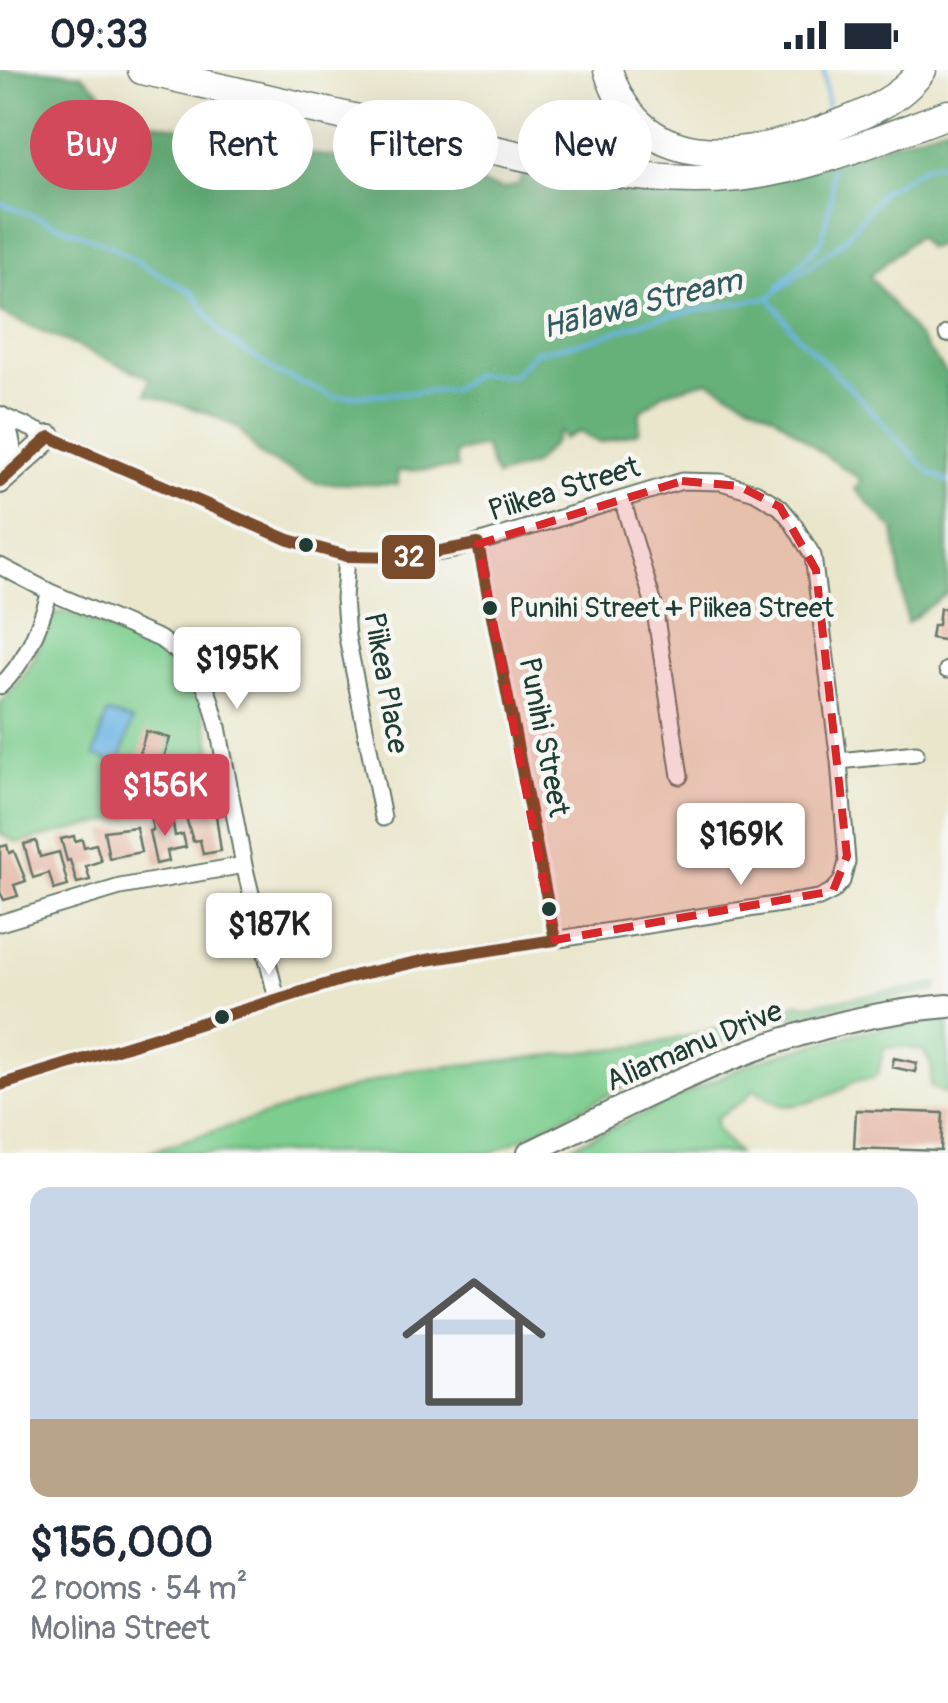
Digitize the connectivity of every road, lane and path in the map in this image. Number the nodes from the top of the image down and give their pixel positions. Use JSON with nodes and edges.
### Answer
{"nodes":[{"id":1,"x":142,"y":70,"type":"edge"},
{"id":2,"x":608,"y":70,"type":"edge"},
{"id":3,"x":922,"y":70,"type":"edge"},
{"id":4,"x":948,"y":114,"type":"edge"},
{"id":5,"x":808,"y":149,"type":"junction"},
{"id":6,"x":0,"y":416,"type":"edge"},
{"id":7,"x":50,"y":437,"type":"junction"},
{"id":8,"x":5,"y":478,"type":"edge"},
{"id":9,"x":622,"y":499,"type":"junction"},
{"id":10,"x":478,"y":544,"type":"junction"},
{"id":11,"x":347,"y":556,"type":"junction"},
{"id":12,"x":0,"y":566,"type":"edge"},
{"id":13,"x":50,"y":592,"type":"junction"},
{"id":14,"x":0,"y":686,"type":"edge"},
{"id":15,"x":916,"y":753,"type":"dead end"},
{"id":16,"x":839,"y":761,"type":"junction"},
{"id":17,"x":680,"y":776,"type":"dead end"},
{"id":18,"x":383,"y":818,"type":"dead end"},
{"id":19,"x":244,"y":865,"type":"junction"},
{"id":20,"x":0,"y":923,"type":"edge"},
{"id":21,"x":555,"y":940,"type":"junction"},
{"id":22,"x":277,"y":999,"type":"junction"},
{"id":23,"x":948,"y":1006,"type":"edge"},
{"id":24,"x":0,"y":1085,"type":"edge"},
{"id":25,"x":529,"y":1153,"type":"edge"}],
"edges":[{"from":1,"to":5,"type":"highway"},
{"from":2,"to":5,"type":"highway"},
{"from":3,"to":5,"type":"highway"},
{"from":4,"to":5,"type":"highway"},
{"from":6,"to":7,"type":"street","name":"Piikea Street"},
{"from":6,"to":8,"type":"street"},
{"from":7,"to":8,"type":"street"},
{"from":7,"to":11,"type":"street","name":"Piikea Street"},
{"from":9,"to":10,"type":"street","name":"Piikea Street"},
{"from":9,"to":16,"type":"street","name":"Piikea Street"},
{"from":9,"to":17,"type":"street"},
{"from":10,"to":11,"type":"street","name":"Piikea Street"},
{"from":10,"to":21,"type":"street","name":"Punihi Street"},
{"from":11,"to":18,"type":"street","name":"Piikea Place"},
{"from":12,"to":13,"type":"street"},
{"from":13,"to":14,"type":"street"},
{"from":13,"to":19,"type":"street"},
{"from":15,"to":16,"type":"street"},
{"from":16,"to":21,"type":"street","name":"Piikea Street"},
{"from":19,"to":20,"type":"street"},
{"from":19,"to":22,"type":"street"},
{"from":21,"to":22,"type":"street","name":"Piikea Street"},
{"from":22,"to":24,"type":"street","name":"Piikea Street"},
{"from":23,"to":25,"type":"street","name":"Aliamanu Drive"}]}
